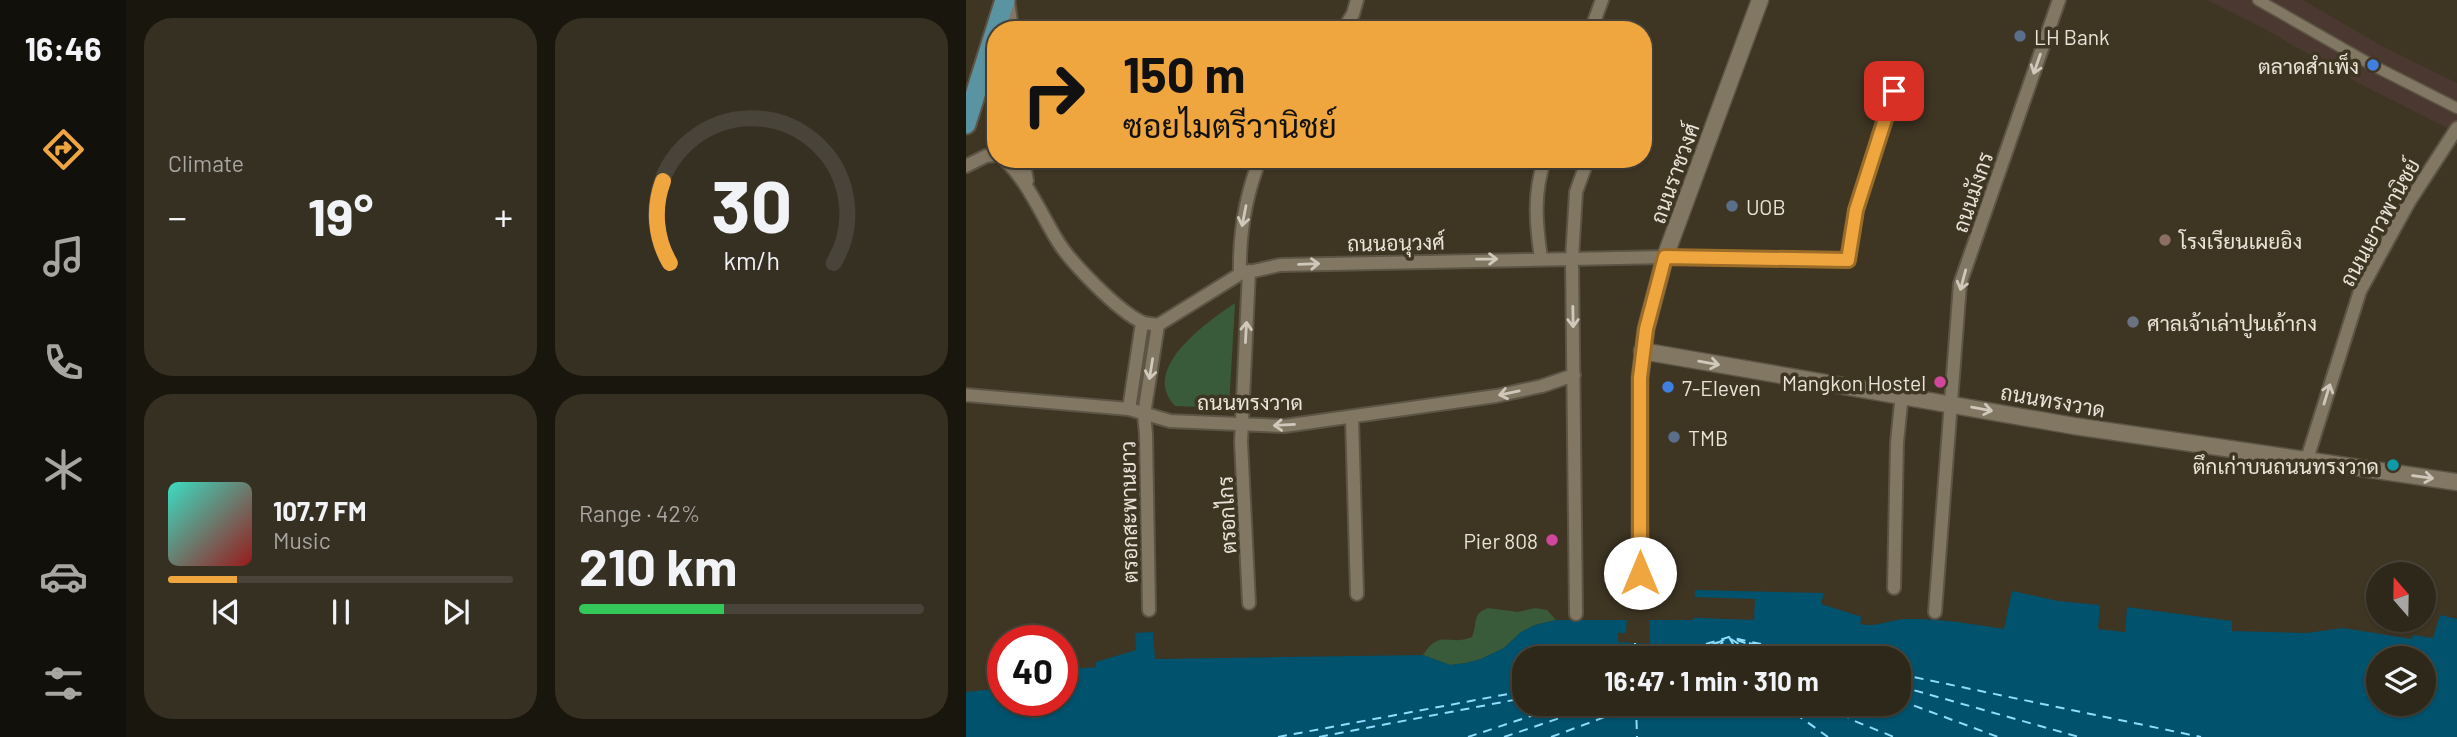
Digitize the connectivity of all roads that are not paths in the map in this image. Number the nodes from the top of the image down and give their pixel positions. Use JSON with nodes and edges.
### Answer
{"nodes":[{"id":1,"x":1007,"y":0,"type":"edge"},
{"id":2,"x":1357,"y":0,"type":"edge"},
{"id":3,"x":1602,"y":0,"type":"edge"},
{"id":4,"x":1760,"y":0,"type":"edge"},
{"id":5,"x":2059,"y":0,"type":"edge"},
{"id":6,"x":2258,"y":0,"type":"edge"},
{"id":7,"x":1000,"y":21,"type":"edge"},
{"id":8,"x":1010,"y":21,"type":"edge"},
{"id":9,"x":1349,"y":21,"type":"edge"},
{"id":10,"x":1594,"y":21,"type":"edge"},
{"id":11,"x":987,"y":60,"type":"edge"},
{"id":12,"x":1902,"y":70,"type":"dead end"},
{"id":13,"x":2457,"y":108,"type":"edge"},
{"id":14,"x":966,"y":124,"type":"edge"},
{"id":15,"x":2457,"y":128,"type":"edge"},
{"id":16,"x":987,"y":156,"type":"edge"},
{"id":17,"x":966,"y":166,"type":"edge"},
{"id":18,"x":1013,"y":168,"type":"edge"},
{"id":19,"x":1025,"y":168,"type":"edge"},
{"id":20,"x":1256,"y":168,"type":"edge"},
{"id":21,"x":1543,"y":168,"type":"edge"},
{"id":22,"x":1585,"y":168,"type":"edge"},
{"id":23,"x":1028,"y":188,"type":"junction"},
{"id":24,"x":1665,"y":257,"type":"junction"},
{"id":25,"x":1541,"y":258,"type":"junction"},
{"id":26,"x":1572,"y":258,"type":"junction"},
{"id":27,"x":1245,"y":273,"type":"junction"},
{"id":28,"x":1142,"y":323,"type":"junction"},
{"id":29,"x":1158,"y":325,"type":"junction"},
{"id":30,"x":1642,"y":351,"type":"junction"},
{"id":31,"x":1574,"y":375,"type":"junction"},
{"id":32,"x":1902,"y":394,"type":"junction"},
{"id":33,"x":966,"y":396,"type":"edge"},
{"id":34,"x":1950,"y":403,"type":"junction"},
{"id":35,"x":1129,"y":409,"type":"junction"},
{"id":36,"x":1144,"y":414,"type":"junction"},
{"id":37,"x":1352,"y":417,"type":"junction"},
{"id":38,"x":1242,"y":425,"type":"junction"},
{"id":39,"x":2307,"y":460,"type":"junction"},
{"id":40,"x":2457,"y":482,"type":"edge"},
{"id":41,"x":1640,"y":573,"type":"dead end"},
{"id":42,"x":1894,"y":588,"type":"dead end"},
{"id":43,"x":1357,"y":594,"type":"dead end"},
{"id":44,"x":1249,"y":603,"type":"dead end"},
{"id":45,"x":1149,"y":610,"type":"dead end"},
{"id":46,"x":1935,"y":612,"type":"dead end"},
{"id":47,"x":1576,"y":614,"type":"dead end"}],
"edges":[{"from":1,"to":7,"type":"main road"},
{"from":1,"to":8,"type":"street"},
{"from":2,"to":9,"type":"street"},
{"from":3,"to":10,"type":"street"},
{"from":4,"to":24,"type":"street","name":"ถนนราชวงศ์"},
{"from":5,"to":34,"type":"street","name":"ถนนมังกร","one_way":true},
{"from":6,"to":13,"type":"street"},
{"from":11,"to":14,"type":"main road"},
{"from":12,"to":24,"type":"street","name":"ถนนอนุวงศ์"},
{"from":39,"to":15,"type":"street","name":"ถนนเยาวพานิชย์","one_way":true},
{"from":16,"to":17,"type":"street"},
{"from":18,"to":23,"type":"street"},
{"from":19,"to":23,"type":"street"},
{"from":20,"to":27,"type":"street","name":"ตรอกไกร","one_way":true},
{"from":21,"to":25,"type":"street"},
{"from":22,"to":26,"type":"street"},
{"from":23,"to":28,"type":"street"},
{"from":24,"to":26,"type":"street","name":"ถนนอนุวงศ์"},
{"from":24,"to":30,"type":"street","name":"ถนนราชวงศ์"},
{"from":25,"to":26,"type":"street","name":"ถนนอนุวงศ์"},
{"from":27,"to":25,"type":"street","name":"ถนนอนุวงศ์","one_way":true},
{"from":26,"to":31,"type":"street","one_way":true},
{"from":27,"to":29,"type":"street","name":"ถนนอนุวงศ์"},
{"from":38,"to":27,"type":"street","name":"ตรอกไกร","one_way":true},
{"from":28,"to":29,"type":"street"},
{"from":28,"to":35,"type":"street"},
{"from":29,"to":36,"type":"street","name":"ตรอกสะพานยาว","one_way":true},
{"from":30,"to":32,"type":"street","name":"ถนนทรงวาด","one_way":true},
{"from":30,"to":41,"type":"street","name":"ถนนราชวงศ์"},
{"from":31,"to":37,"type":"street","name":"ถนนทรงวาด","one_way":true},
{"from":31,"to":47,"type":"street"},
{"from":32,"to":34,"type":"street","name":"ถนนทรงวาด"},
{"from":32,"to":42,"type":"street"},
{"from":33,"to":35,"type":"street","name":"ถนนทรงวาด"},
{"from":34,"to":39,"type":"street","name":"ถนนทรงวาด","one_way":true},
{"from":34,"to":46,"type":"street","name":"ถนนมังกร"},
{"from":35,"to":36,"type":"street","name":"ถนนทรงวาด"},
{"from":36,"to":38,"type":"street","name":"ถนนทรงวาด"},
{"from":36,"to":45,"type":"street","name":"ตรอกสะพานยาว"},
{"from":37,"to":38,"type":"street","name":"ถนนทรงวาด","one_way":true},
{"from":37,"to":43,"type":"street"},
{"from":38,"to":44,"type":"street","name":"ตรอกไกร"},
{"from":39,"to":40,"type":"street","name":"ถนนทรงวาด","one_way":true}]}
